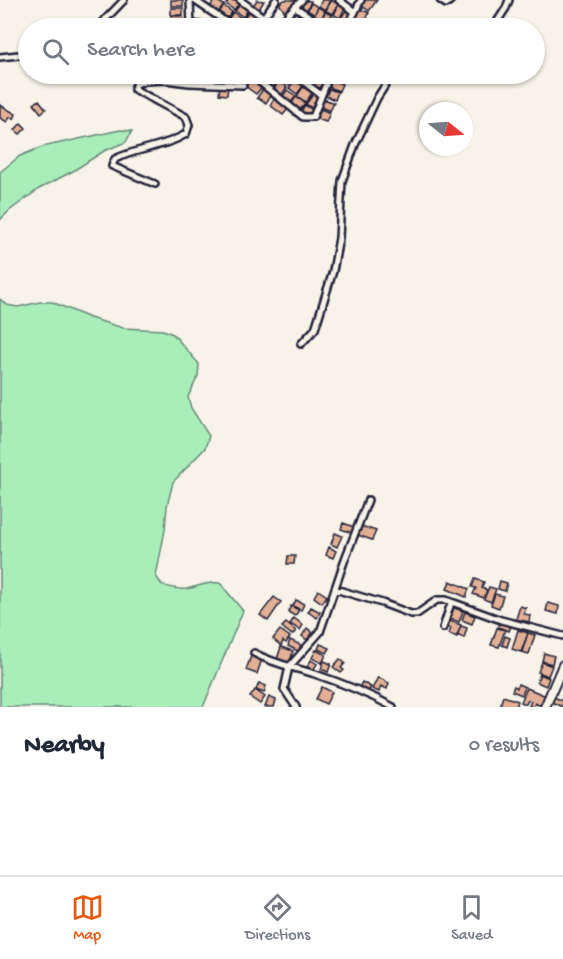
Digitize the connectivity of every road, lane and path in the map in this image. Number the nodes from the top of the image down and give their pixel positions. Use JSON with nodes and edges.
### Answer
{"nodes":[{"id":1,"x":124,"y":0,"type":"edge"},
{"id":2,"x":192,"y":0,"type":"edge"},
{"id":3,"x":240,"y":0,"type":"edge"},
{"id":4,"x":276,"y":0,"type":"edge"},
{"id":5,"x":302,"y":0,"type":"edge"},
{"id":6,"x":339,"y":0,"type":"edge"},
{"id":7,"x":361,"y":0,"type":"edge"},
{"id":8,"x":440,"y":0,"type":"edge"},
{"id":9,"x":451,"y":0,"type":"edge"},
{"id":10,"x":508,"y":0,"type":"edge"},
{"id":11,"x":295,"y":7,"type":"junction"},
{"id":12,"x":355,"y":12,"type":"junction"},
{"id":13,"x":107,"y":18,"type":"edge"},
{"id":14,"x":191,"y":18,"type":"edge"},
{"id":15,"x":220,"y":18,"type":"edge"},
{"id":16,"x":263,"y":18,"type":"joint"},
{"id":17,"x":286,"y":18,"type":"edge"},
{"id":18,"x":312,"y":18,"type":"edge"},
{"id":19,"x":352,"y":18,"type":"edge"},
{"id":20,"x":500,"y":18,"type":"edge"},
{"id":21,"x":18,"y":55,"type":"edge"},
{"id":22,"x":0,"y":57,"type":"edge"},
{"id":23,"x":136,"y":84,"type":"edge"},
{"id":24,"x":216,"y":84,"type":"edge"},
{"id":25,"x":262,"y":84,"type":"edge"},
{"id":26,"x":307,"y":84,"type":"edge"},
{"id":27,"x":326,"y":84,"type":"edge"},
{"id":28,"x":386,"y":84,"type":"edge"},
{"id":29,"x":243,"y":85,"type":"dead end"},
{"id":30,"x":321,"y":95,"type":"junction"},
{"id":31,"x":155,"y":184,"type":"dead end"},
{"id":32,"x":300,"y":344,"type":"dead end"},
{"id":33,"x":368,"y":500,"type":"dead end"},
{"id":34,"x":334,"y":589,"type":"junction"},
{"id":35,"x":452,"y":603,"type":"junction"},
{"id":36,"x":443,"y":628,"type":"dead end"},
{"id":37,"x":563,"y":636,"type":"edge"},
{"id":38,"x":254,"y":653,"type":"dead end"},
{"id":39,"x":563,"y":665,"type":"edge"},
{"id":40,"x":289,"y":668,"type":"junction"},
{"id":41,"x":296,"y":707,"type":"edge"},
{"id":42,"x":393,"y":707,"type":"edge"},
{"id":43,"x":545,"y":707,"type":"edge"}],
"edges":[{"from":1,"to":13,"type":"street"},
{"from":2,"to":14,"type":"street"},
{"from":2,"to":15,"type":"street"},
{"from":3,"to":16,"type":"street"},
{"from":4,"to":16,"type":"street"},
{"from":5,"to":11,"type":"street"},
{"from":6,"to":12,"type":"street"},
{"from":7,"to":12,"type":"street"},
{"from":8,"to":9,"type":"street"},
{"from":10,"to":20,"type":"street"},
{"from":11,"to":17,"type":"street"},
{"from":11,"to":18,"type":"street"},
{"from":12,"to":19,"type":"street"},
{"from":21,"to":22,"type":"street"},
{"from":23,"to":31,"type":"street"},
{"from":24,"to":29,"type":"street"},
{"from":25,"to":30,"type":"street"},
{"from":26,"to":30,"type":"street"},
{"from":27,"to":30,"type":"street"},
{"from":28,"to":32,"type":"street"},
{"from":33,"to":34,"type":"street"},
{"from":34,"to":35,"type":"street"},
{"from":34,"to":40,"type":"street"},
{"from":35,"to":36,"type":"street"},
{"from":35,"to":37,"type":"street"},
{"from":38,"to":40,"type":"street"},
{"from":39,"to":43,"type":"street"},
{"from":40,"to":41,"type":"street"},
{"from":40,"to":42,"type":"street"}]}
